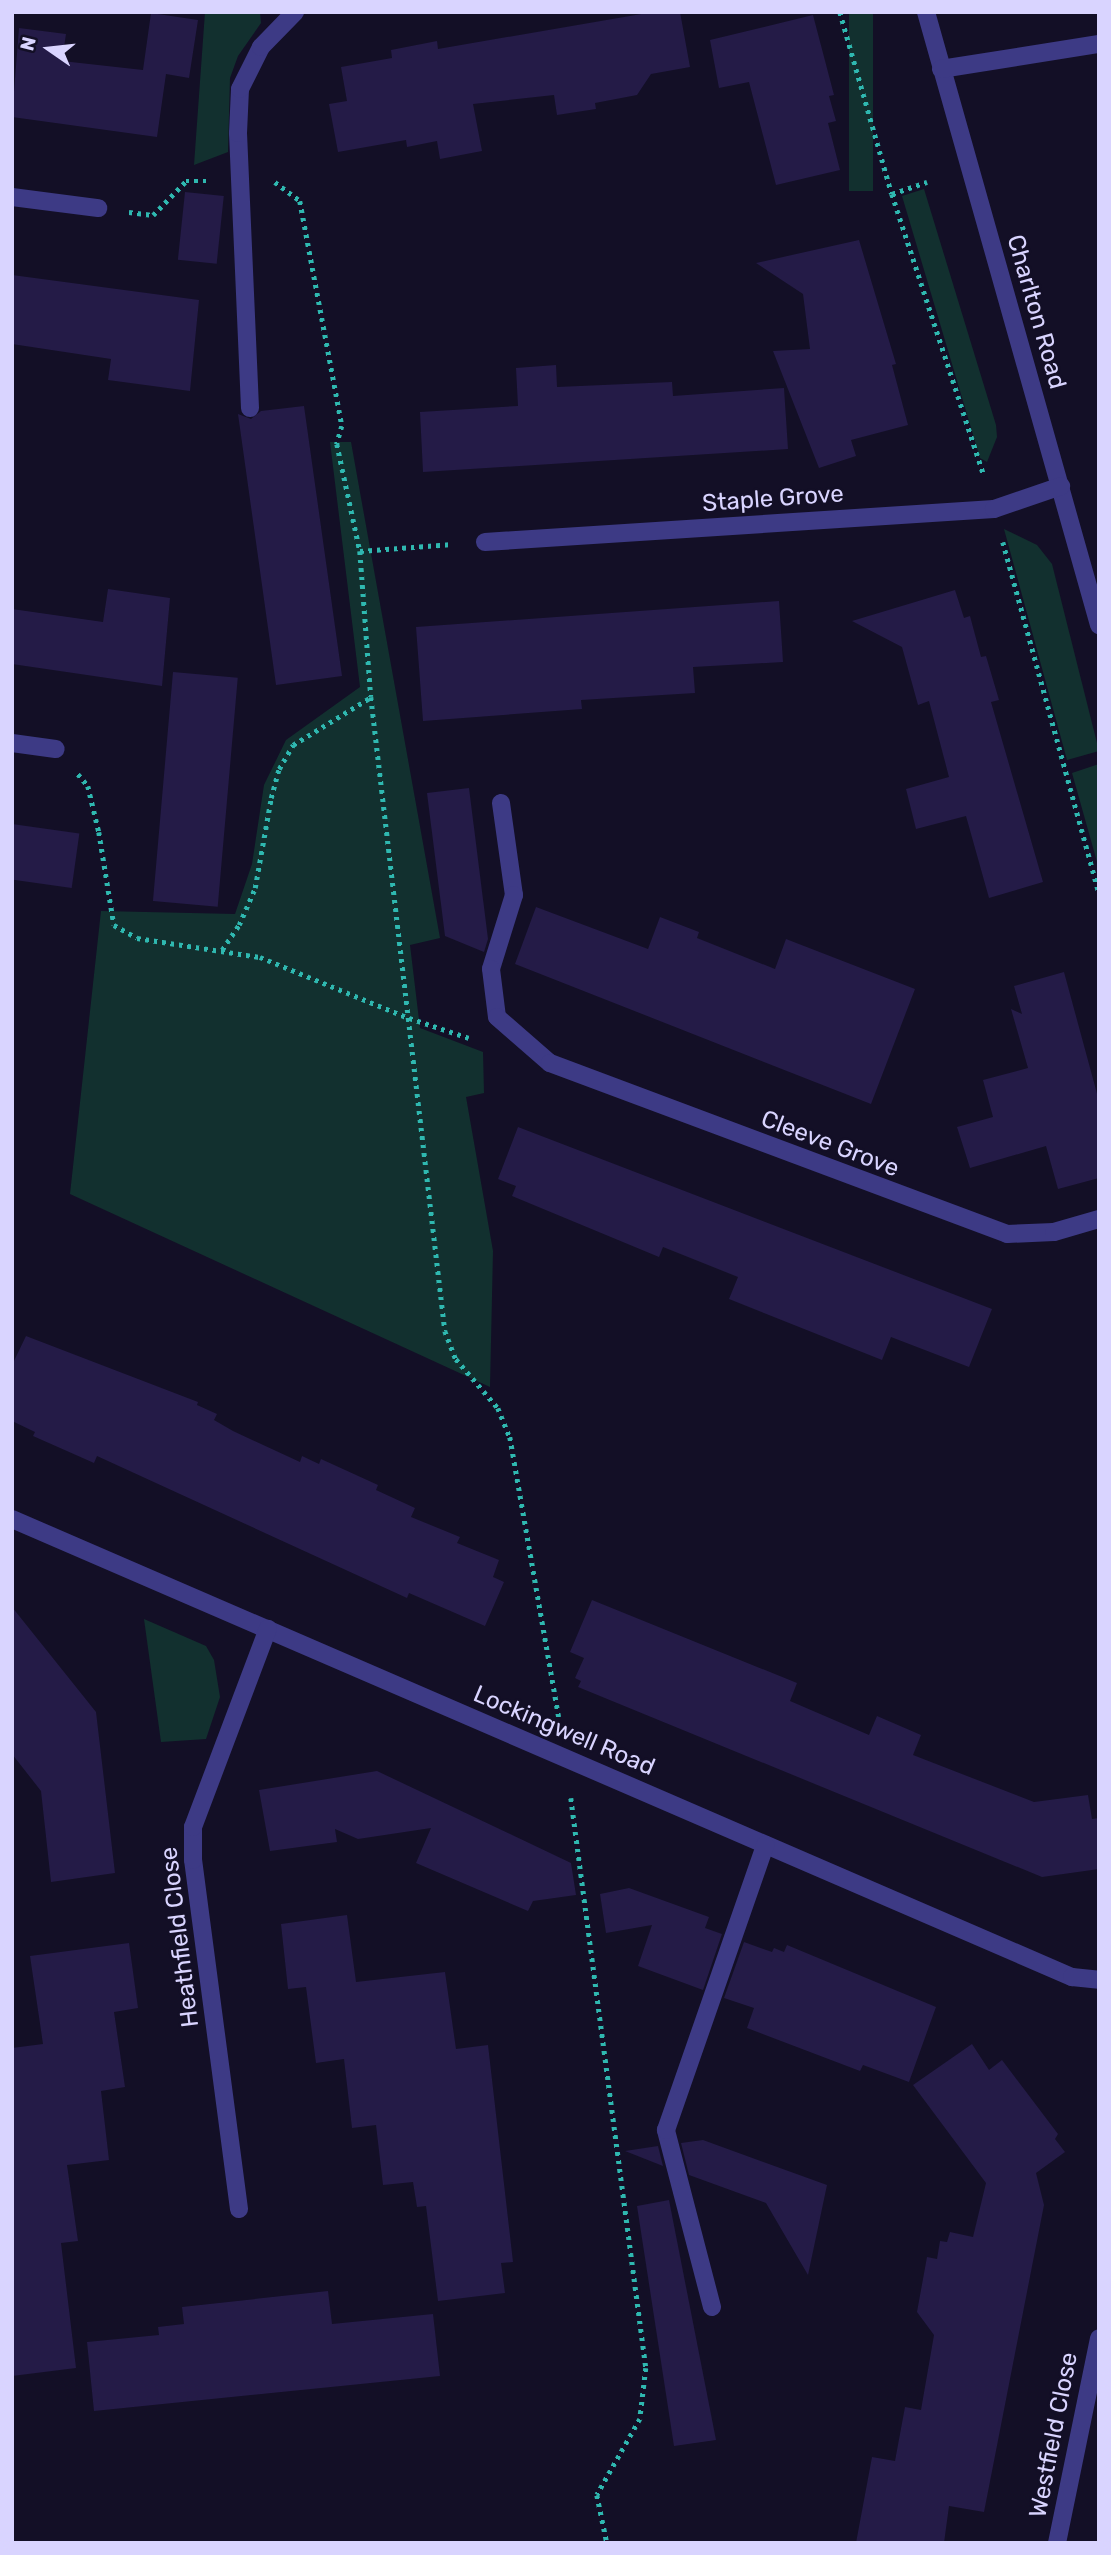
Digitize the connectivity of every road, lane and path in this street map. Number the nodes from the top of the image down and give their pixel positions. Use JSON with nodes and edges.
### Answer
{"nodes":[{"id":1,"x":295,"y":12,"type":"edge"},
{"id":2,"x":840,"y":12,"type":"edge"},
{"id":3,"x":926,"y":12,"type":"edge"},
{"id":4,"x":1099,"y":44,"type":"edge"},
{"id":5,"x":940,"y":69,"type":"junction"},
{"id":6,"x":240,"y":182,"type":"junction"},
{"id":7,"x":927,"y":182,"type":"dead end"},
{"id":8,"x":892,"y":194,"type":"junction"},
{"id":9,"x":12,"y":197,"type":"edge"},
{"id":10,"x":98,"y":208,"type":"joint"},
{"id":11,"x":250,"y":408,"type":"dead end"},
{"id":12,"x":1061,"y":486,"type":"junction"},
{"id":13,"x":994,"y":509,"type":"junction"},
{"id":14,"x":485,"y":542,"type":"joint"},
{"id":15,"x":359,"y":551,"type":"junction"},
{"id":16,"x":1099,"y":625,"type":"edge"},
{"id":17,"x":371,"y":696,"type":"junction"},
{"id":18,"x":12,"y":743,"type":"edge"},
{"id":19,"x":56,"y":749,"type":"joint"},
{"id":20,"x":501,"y":803,"type":"dead end"},
{"id":21,"x":1099,"y":892,"type":"edge"},
{"id":22,"x":222,"y":950,"type":"junction"},
{"id":23,"x":409,"y":1018,"type":"junction"},
{"id":24,"x":473,"y":1039,"type":"dead end"},
{"id":25,"x":1099,"y":1219,"type":"edge"},
{"id":26,"x":12,"y":1519,"type":"edge"},
{"id":27,"x":268,"y":1629,"type":"junction"},
{"id":28,"x":566,"y":1759,"type":"junction"},
{"id":29,"x":765,"y":1845,"type":"junction"},
{"id":30,"x":1099,"y":1980,"type":"edge"},
{"id":31,"x":239,"y":2209,"type":"dead end"},
{"id":32,"x":712,"y":2307,"type":"dead end"},
{"id":33,"x":1099,"y":2338,"type":"edge"},
{"id":34,"x":607,"y":2543,"type":"edge"},
{"id":35,"x":1057,"y":2543,"type":"edge"}],
"edges":[{"from":1,"to":6,"type":"street"},
{"from":2,"to":8,"type":"path"},
{"from":3,"to":5,"type":"street","name":"Charlton Road"},
{"from":4,"to":5,"type":"street"},
{"from":5,"to":12,"type":"street","name":"Charlton Road"},
{"from":6,"to":10,"type":"path"},
{"from":6,"to":11,"type":"street"},
{"from":6,"to":15,"type":"path"},
{"from":7,"to":8,"type":"path"},
{"from":8,"to":13,"type":"path"},
{"from":9,"to":10,"type":"street"},
{"from":12,"to":13,"type":"street","name":"Staple Grove"},
{"from":12,"to":16,"type":"street","name":"Charlton Road"},
{"from":13,"to":14,"type":"street","name":"Staple Grove"},
{"from":13,"to":21,"type":"path"},
{"from":14,"to":15,"type":"path"},
{"from":15,"to":17,"type":"path"},
{"from":17,"to":22,"type":"path"},
{"from":17,"to":23,"type":"path"},
{"from":18,"to":19,"type":"street"},
{"from":19,"to":22,"type":"path"},
{"from":20,"to":25,"type":"street","name":"Cleeve Grove"},
{"from":22,"to":23,"type":"path"},
{"from":23,"to":24,"type":"path"},
{"from":23,"to":28,"type":"path"},
{"from":26,"to":27,"type":"street","name":"Lockingwell Road"},
{"from":27,"to":28,"type":"street","name":"Lockingwell Road"},
{"from":27,"to":31,"type":"street","name":"Heathfield Close"},
{"from":28,"to":29,"type":"street","name":"Lockingwell Road"},
{"from":28,"to":34,"type":"path"},
{"from":29,"to":30,"type":"street","name":"Lockingwell Road"},
{"from":29,"to":32,"type":"street"},
{"from":33,"to":35,"type":"street","name":"Westfield Close"}]}
